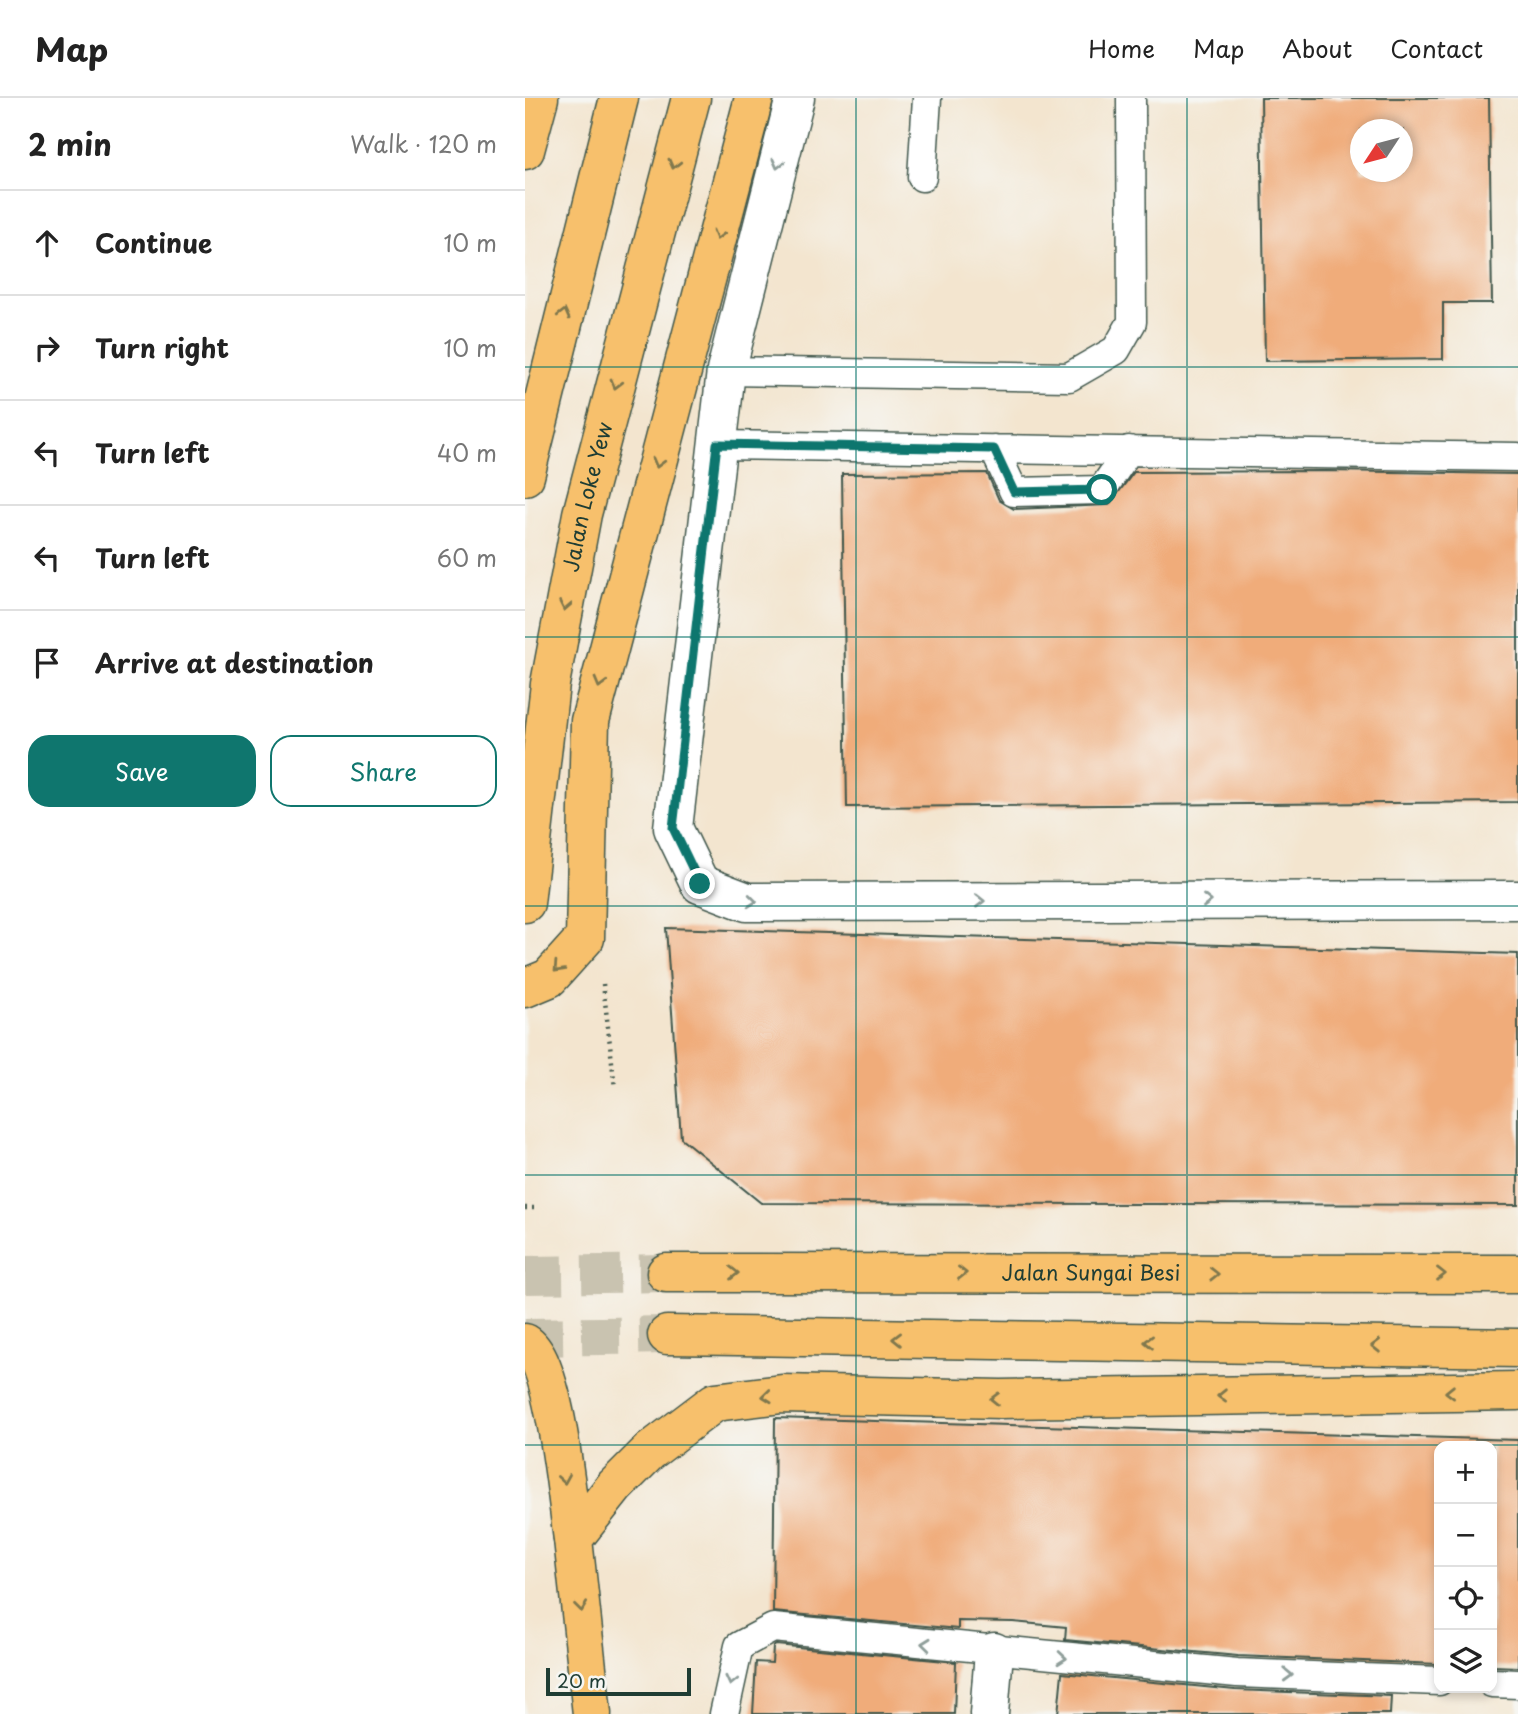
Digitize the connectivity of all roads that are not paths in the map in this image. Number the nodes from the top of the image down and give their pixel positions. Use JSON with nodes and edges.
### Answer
{"nodes":[{"id":1,"x":539,"y":98,"type":"edge"},
{"id":2,"x":619,"y":98,"type":"edge"},
{"id":3,"x":691,"y":98,"type":"edge"},
{"id":4,"x":754,"y":98,"type":"edge"},
{"id":5,"x":795,"y":98,"type":"edge"},
{"id":6,"x":926,"y":98,"type":"edge"},
{"id":7,"x":1131,"y":98,"type":"edge"},
{"id":8,"x":525,"y":150,"type":"edge"},
{"id":9,"x":922,"y":177,"type":"dead end"},
{"id":10,"x":726,"y":371,"type":"junction"},
{"id":11,"x":717,"y":444,"type":"junction"},
{"id":12,"x":994,"y":449,"type":"junction"},
{"id":13,"x":1129,"y":450,"type":"junction"},
{"id":14,"x":1518,"y":457,"type":"edge"},
{"id":15,"x":525,"y":476,"type":"edge"},
{"id":16,"x":1518,"y":900,"type":"edge"},
{"id":17,"x":525,"y":903,"type":"edge"},
{"id":18,"x":525,"y":988,"type":"edge"},
{"id":19,"x":666,"y":1273,"type":"tunnel mouth"},
{"id":20,"x":1518,"y":1274,"type":"edge"},
{"id":21,"x":667,"y":1335,"type":"tunnel mouth"},
{"id":22,"x":525,"y":1343,"type":"edge"},
{"id":23,"x":1518,"y":1348,"type":"edge"},
{"id":24,"x":1518,"y":1391,"type":"edge"},
{"id":25,"x":573,"y":1539,"type":"junction"},
{"id":26,"x":994,"y":1652,"type":"junction"},
{"id":27,"x":1434,"y":1681,"type":"edge"},
{"id":28,"x":1497,"y":1683,"type":"edge"},
{"id":29,"x":1518,"y":1684,"type":"edge"},
{"id":30,"x":592,"y":1714,"type":"edge"},
{"id":31,"x":724,"y":1714,"type":"edge"},
{"id":32,"x":989,"y":1714,"type":"edge"}],
"edges":[{"from":1,"to":8,"type":"main road"},
{"from":15,"to":2,"type":"main road","one_way":true},
{"from":3,"to":17,"type":"main road","name":"Jalan Loke Yew","one_way":true},
{"from":4,"to":18,"type":"main road","one_way":true},
{"from":5,"to":10,"type":"street","one_way":true},
{"from":6,"to":9,"type":"lane"},
{"from":7,"to":10,"type":"lane"},
{"from":10,"to":11,"type":"street"},
{"from":11,"to":12,"type":"lane"},
{"from":11,"to":16,"type":"street","one_way":true},
{"from":12,"to":13,"type":"lane"},
{"from":12,"to":13,"type":"lane"},
{"from":13,"to":14,"type":"lane"},
{"from":19,"to":20,"type":"main road","name":"Jalan Sungai Besi","one_way":true},
{"from":23,"to":21,"type":"main road","one_way":true},
{"from":22,"to":25,"type":"main road","one_way":true},
{"from":24,"to":25,"type":"main road","one_way":true},
{"from":25,"to":30,"type":"main road","one_way":true},
{"from":26,"to":27,"type":"lane","one_way":true},
{"from":26,"to":31,"type":"lane","one_way":true},
{"from":26,"to":32,"type":"street"},
{"from":28,"to":29,"type":"lane"}]}
